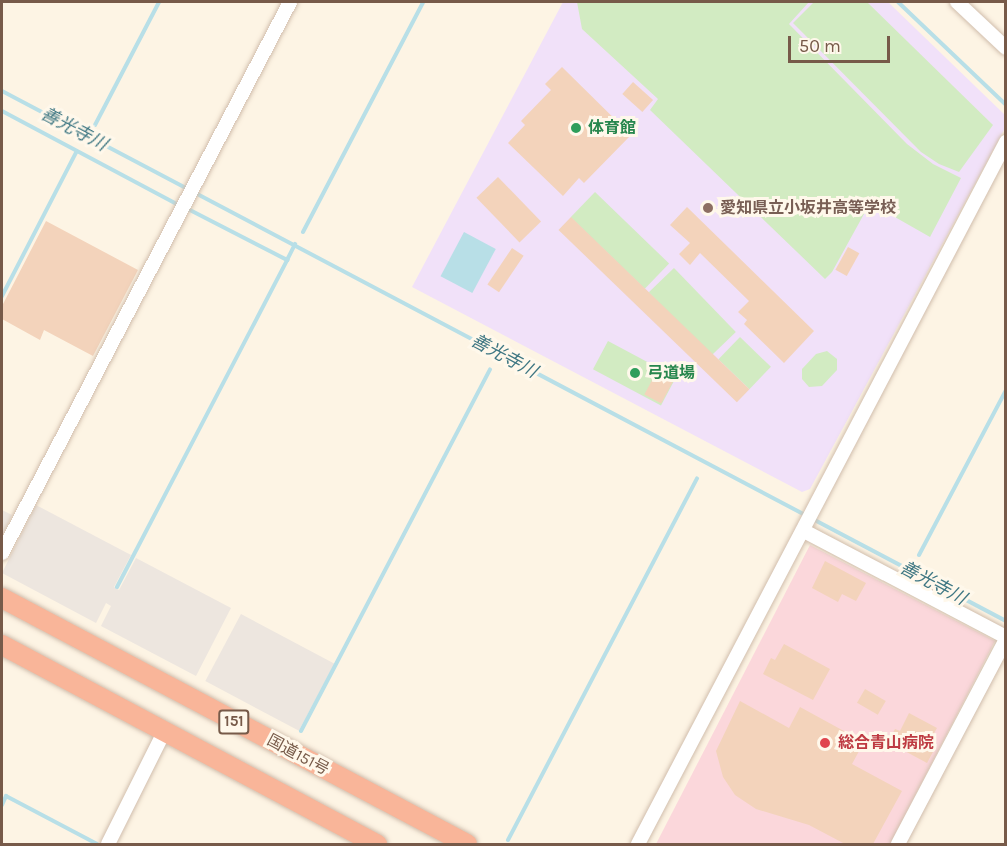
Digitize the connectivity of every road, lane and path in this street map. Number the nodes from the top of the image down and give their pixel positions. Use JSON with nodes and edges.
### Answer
{"nodes":[{"id":1,"x":290,"y":2,"type":"edge"},
{"id":2,"x":957,"y":2,"type":"edge"},
{"id":3,"x":1005,"y":48,"type":"edge"},
{"id":4,"x":1005,"y":142,"type":"edge"},
{"id":5,"x":806,"y":527,"type":"junction"},
{"id":6,"x":2,"y":553,"type":"edge"},
{"id":7,"x":2,"y":598,"type":"edge"},
{"id":8,"x":1005,"y":638,"type":"edge"},
{"id":9,"x":2,"y":645,"type":"edge"},
{"id":10,"x":164,"y":732,"type":"junction"},
{"id":11,"x":108,"y":844,"type":"edge"},
{"id":12,"x":377,"y":844,"type":"edge"},
{"id":13,"x":467,"y":844,"type":"edge"},
{"id":14,"x":638,"y":844,"type":"edge"},
{"id":15,"x":898,"y":844,"type":"edge"}],
"edges":[{"from":1,"to":6,"type":"street"},
{"from":2,"to":3,"type":"street"},
{"from":4,"to":5,"type":"street"},
{"from":5,"to":8,"type":"street"},
{"from":5,"to":14,"type":"street"},
{"from":7,"to":13,"type":"highway","name":"国道151号","number":"151"},
{"from":8,"to":15,"type":"street"},
{"from":9,"to":10,"type":"highway","number":"151"},
{"from":10,"to":11,"type":"street"},
{"from":10,"to":12,"type":"highway","number":"151"}]}
